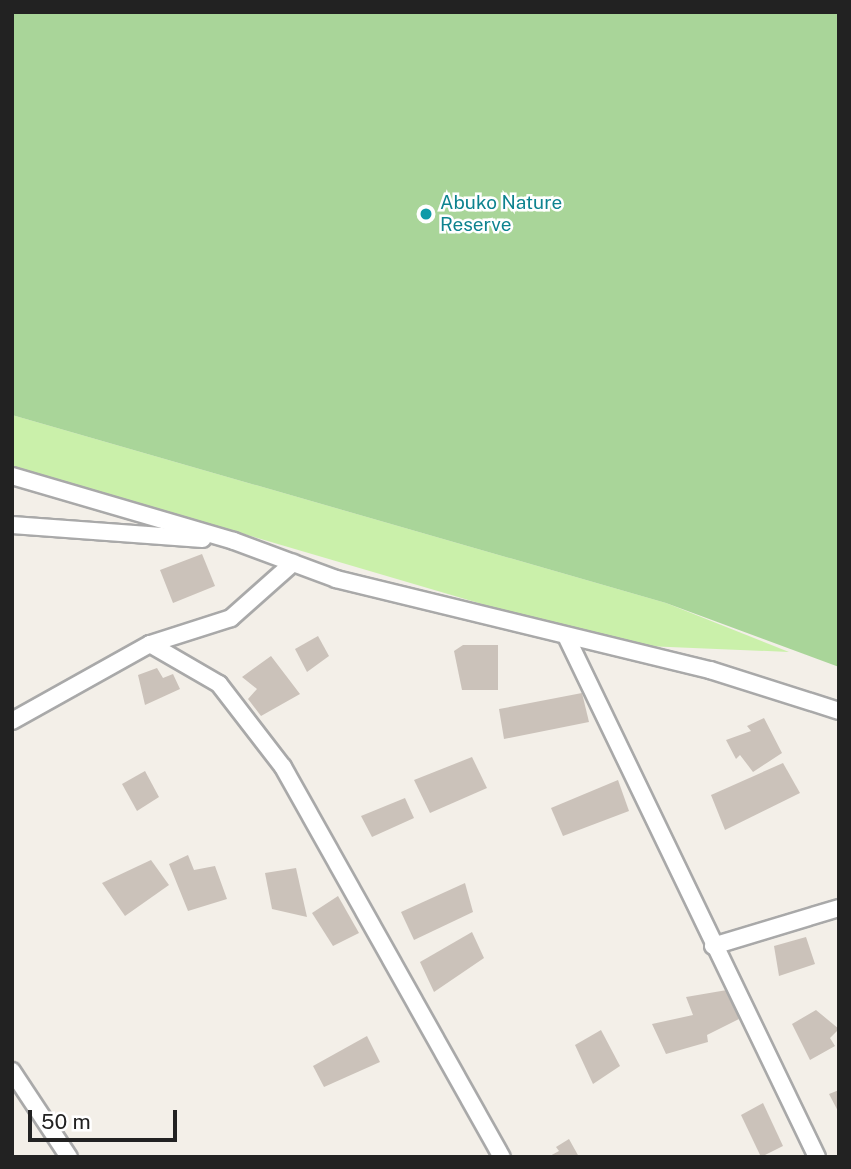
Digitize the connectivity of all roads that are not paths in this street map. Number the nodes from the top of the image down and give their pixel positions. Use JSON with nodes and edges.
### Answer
{"nodes":[{"id":1,"x":12,"y":476,"type":"edge"},
{"id":2,"x":12,"y":525,"type":"edge"},
{"id":3,"x":234,"y":541,"type":"junction"},
{"id":4,"x":293,"y":563,"type":"junction"},
{"id":5,"x":567,"y":638,"type":"junction"},
{"id":6,"x":150,"y":644,"type":"junction"},
{"id":7,"x":839,"y":711,"type":"edge"},
{"id":8,"x":12,"y":721,"type":"edge"},
{"id":9,"x":839,"y":908,"type":"edge"},
{"id":10,"x":713,"y":946,"type":"junction"},
{"id":11,"x":12,"y":1071,"type":"edge"},
{"id":12,"x":69,"y":1157,"type":"edge"},
{"id":13,"x":502,"y":1157,"type":"edge"},
{"id":14,"x":817,"y":1157,"type":"edge"}],
"edges":[{"from":1,"to":3,"type":"street"},
{"from":2,"to":3,"type":"street"},
{"from":3,"to":4,"type":"street"},
{"from":4,"to":5,"type":"street"},
{"from":4,"to":6,"type":"street"},
{"from":5,"to":7,"type":"street"},
{"from":5,"to":10,"type":"street"},
{"from":6,"to":8,"type":"street"},
{"from":6,"to":13,"type":"street"},
{"from":9,"to":10,"type":"street"},
{"from":10,"to":14,"type":"street"},
{"from":11,"to":12,"type":"street"}]}
